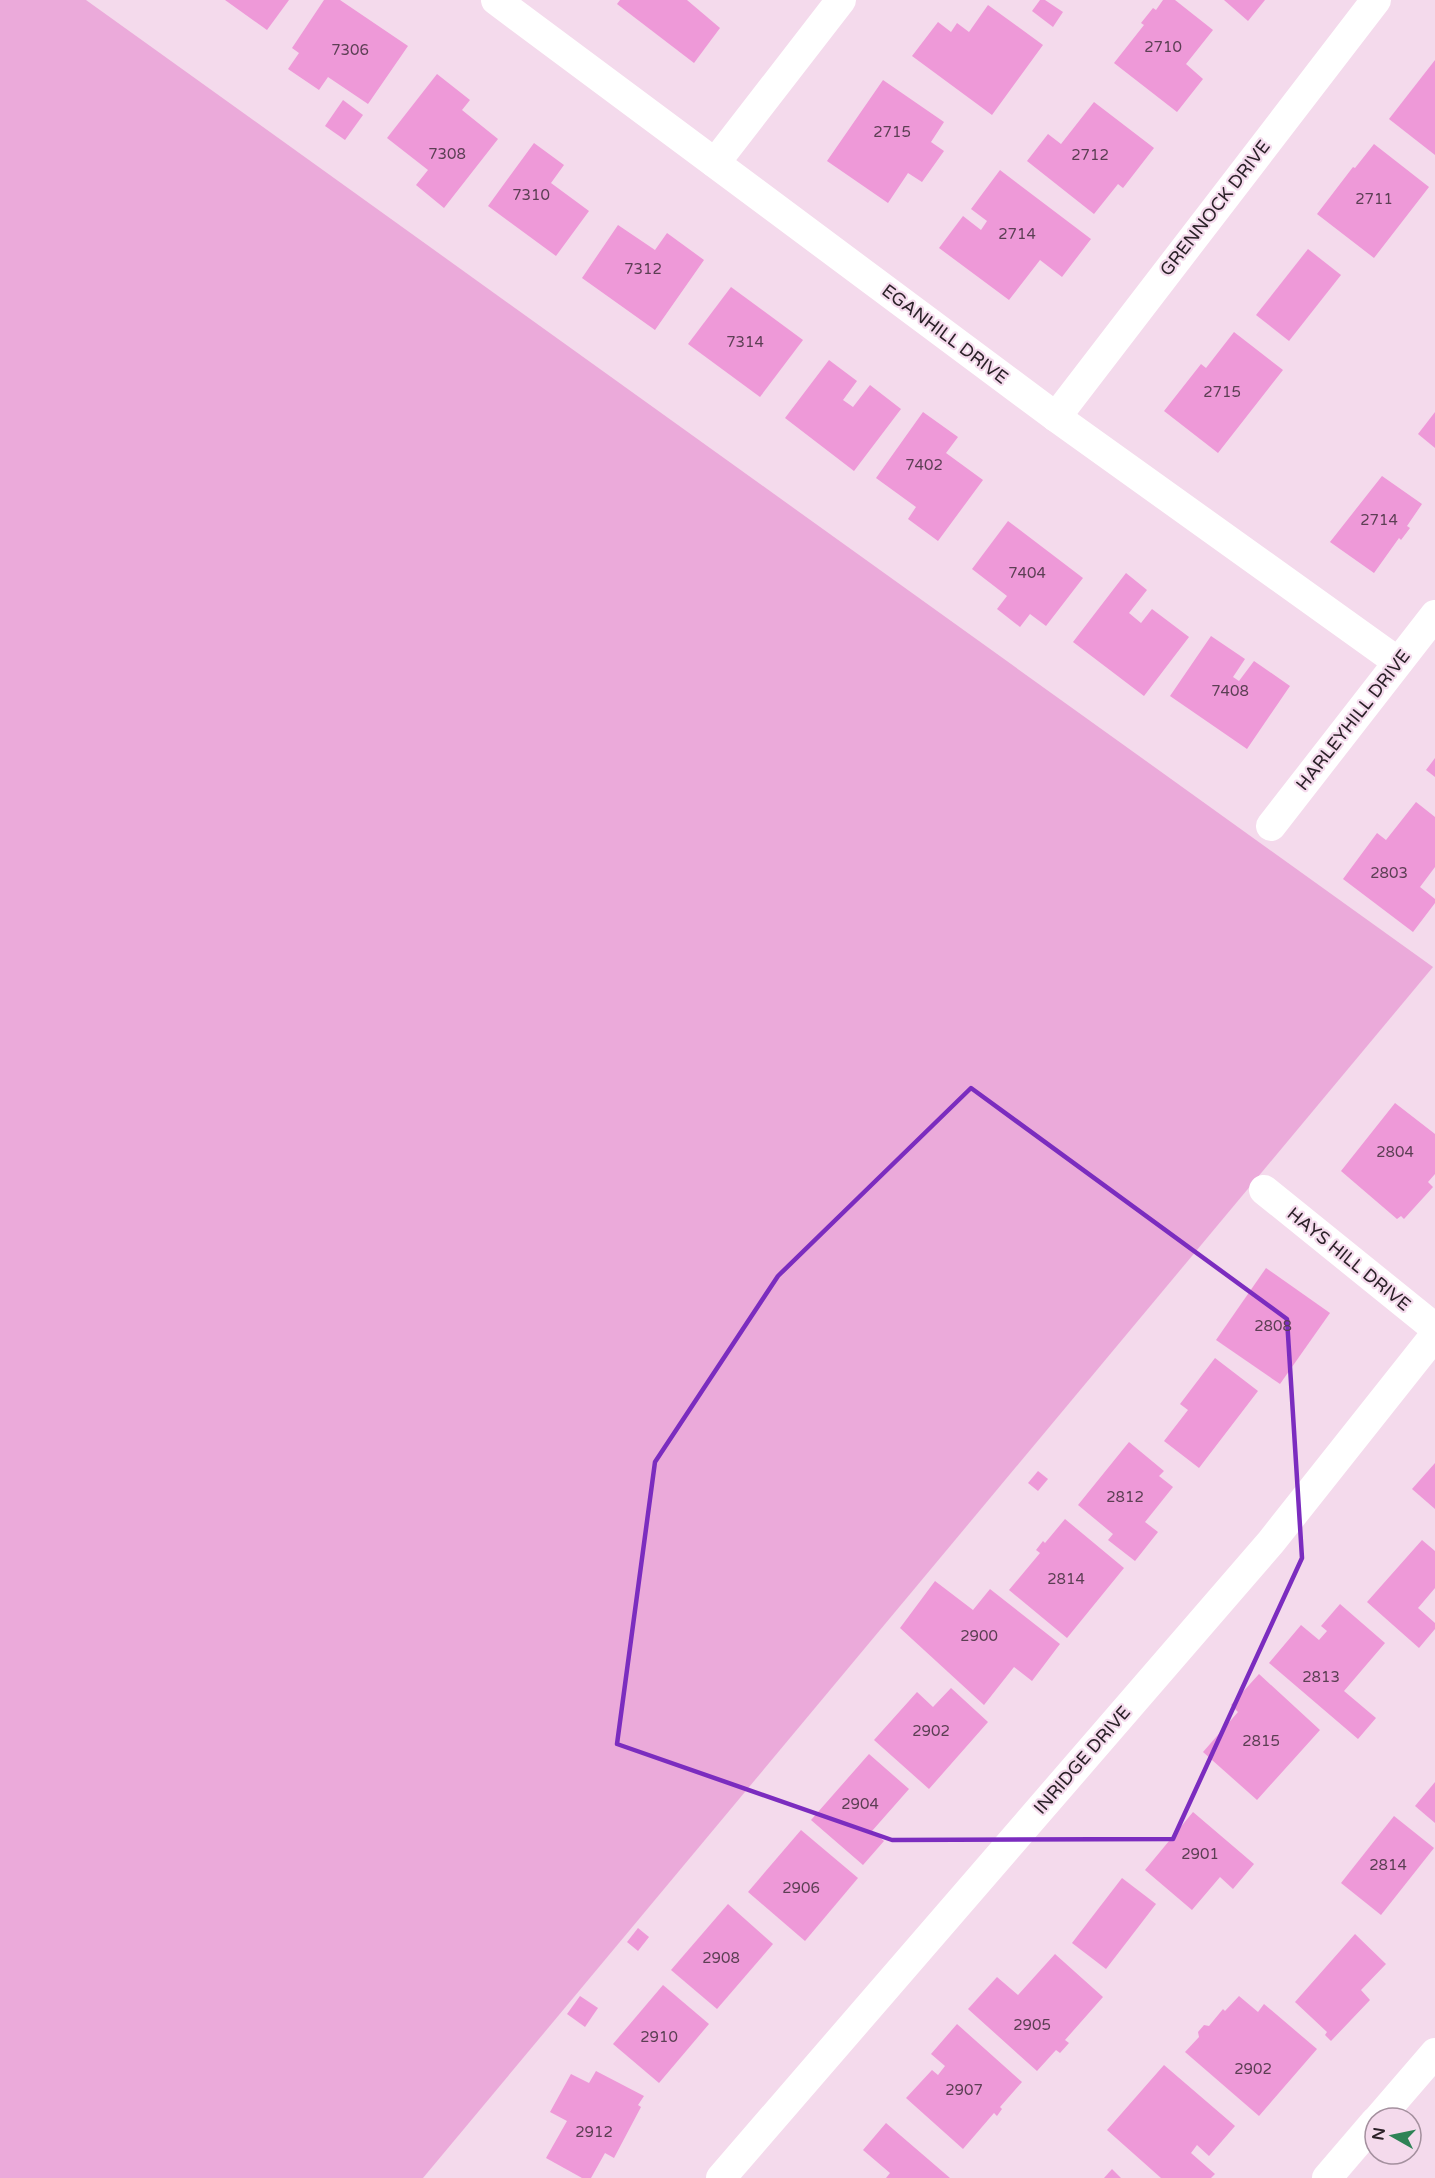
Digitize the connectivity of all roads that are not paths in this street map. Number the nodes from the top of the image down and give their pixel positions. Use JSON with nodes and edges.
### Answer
{"nodes":[{"id":1,"x":496,"y":0,"type":"edge"},
{"id":2,"x":841,"y":0,"type":"edge"},
{"id":3,"x":1376,"y":0,"type":"edge"},
{"id":4,"x":715,"y":163,"type":"junction"},
{"id":5,"x":1056,"y":417,"type":"junction"},
{"id":6,"x":1435,"y":615,"type":"edge"},
{"id":7,"x":1398,"y":662,"type":"junction"},
{"id":8,"x":1271,"y":826,"type":"dead end"},
{"id":9,"x":1264,"y":1190,"type":"dead end"},
{"id":10,"x":1435,"y":1328,"type":"edge"},
{"id":11,"x":1435,"y":1335,"type":"edge"},
{"id":12,"x":1435,"y":2053,"type":"edge"},
{"id":13,"x":1389,"y":2106,"type":"edge"},
{"id":14,"x":1363,"y":2136,"type":"edge"},
{"id":15,"x":721,"y":2178,"type":"edge"},
{"id":16,"x":1327,"y":2178,"type":"edge"}],
"edges":[{"from":1,"to":4,"type":"street","name":"EGANHILL DRIVE"},
{"from":2,"to":4,"type":"street"},
{"from":3,"to":5,"type":"street","name":"GRENNOCK DRIVE"},
{"from":4,"to":5,"type":"street","name":"EGANHILL DRIVE"},
{"from":5,"to":7,"type":"street","name":"EGANHILL DRIVE"},
{"from":6,"to":7,"type":"street","name":"HARLEYHILL DRIVE"},
{"from":7,"to":8,"type":"street","name":"HARLEYHILL DRIVE"},
{"from":9,"to":10,"type":"street","name":"HAYS HILL DRIVE"},
{"from":11,"to":15,"type":"street","name":"INRIDGE DRIVE"},
{"from":12,"to":13,"type":"street"},
{"from":14,"to":16,"type":"street"}]}
